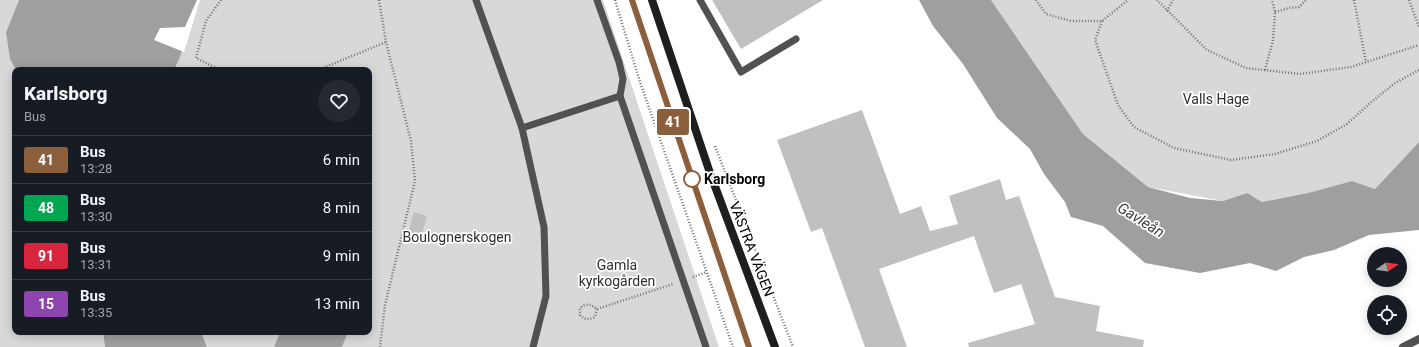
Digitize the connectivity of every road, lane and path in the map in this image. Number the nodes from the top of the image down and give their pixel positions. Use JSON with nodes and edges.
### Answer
{"nodes":[{"id":1,"x":221,"y":0,"type":"edge"},
{"id":2,"x":379,"y":0,"type":"edge"},
{"id":3,"x":476,"y":0,"type":"edge"},
{"id":4,"x":597,"y":0,"type":"edge"},
{"id":5,"x":615,"y":0,"type":"edge"},
{"id":6,"x":632,"y":0,"type":"edge"},
{"id":7,"x":652,"y":0,"type":"edge"},
{"id":8,"x":700,"y":0,"type":"edge"},
{"id":9,"x":1036,"y":0,"type":"edge"},
{"id":10,"x":1128,"y":0,"type":"edge"},
{"id":11,"x":1157,"y":0,"type":"edge"},
{"id":12,"x":1173,"y":0,"type":"edge"},
{"id":13,"x":1272,"y":0,"type":"edge"},
{"id":14,"x":1306,"y":0,"type":"edge"},
{"id":15,"x":1354,"y":0,"type":"edge"},
{"id":16,"x":1409,"y":0,"type":"edge"},
{"id":17,"x":1167,"y":11,"type":"junction"},
{"id":18,"x":1275,"y":12,"type":"junction"},
{"id":19,"x":1102,"y":21,"type":"junction"},
{"id":20,"x":1419,"y":27,"type":"edge"},
{"id":21,"x":796,"y":39,"type":"dead end"},
{"id":22,"x":386,"y":42,"type":"junction"},
{"id":23,"x":1419,"y":45,"type":"edge"},
{"id":24,"x":1366,"y":62,"type":"junction"},
{"id":25,"x":214,"y":67,"type":"edge"},
{"id":26,"x":325,"y":67,"type":"edge"},
{"id":27,"x":1265,"y":70,"type":"junction"},
{"id":28,"x":1419,"y":70,"type":"edge"},
{"id":29,"x":620,"y":96,"type":"junction"},
{"id":30,"x":522,"y":128,"type":"junction"},
{"id":31,"x":722,"y":162,"type":"dead end"},
{"id":32,"x":683,"y":281,"type":"junction"},
{"id":33,"x":597,"y":309,"type":"junction"},
{"id":34,"x":1419,"y":339,"type":"edge"},
{"id":35,"x":380,"y":347,"type":"edge"},
{"id":36,"x":533,"y":347,"type":"edge"},
{"id":37,"x":706,"y":347,"type":"edge"},
{"id":38,"x":733,"y":347,"type":"edge"},
{"id":39,"x":749,"y":347,"type":"edge"},
{"id":40,"x":775,"y":347,"type":"edge"},
{"id":41,"x":793,"y":347,"type":"edge"},
{"id":42,"x":1403,"y":347,"type":"edge"}],
"edges":[{"from":1,"to":25,"type":"path"},
{"from":2,"to":22,"type":"path"},
{"from":3,"to":30,"type":"lane"},
{"from":4,"to":29,"type":"lane"},
{"from":5,"to":38,"type":"path"},
{"from":6,"to":39,"type":"main road"},
{"from":7,"to":40,"type":"main road","name":"VÄSTRA VÄGEN"},
{"from":8,"to":21,"type":"lane"},
{"from":9,"to":19,"type":"path"},
{"from":10,"to":19,"type":"path"},
{"from":11,"to":17,"type":"path"},
{"from":12,"to":17,"type":"path"},
{"from":13,"to":18,"type":"path"},
{"from":14,"to":18,"type":"path"},
{"from":15,"to":24,"type":"path"},
{"from":16,"to":20,"type":"path"},
{"from":17,"to":27,"type":"path"},
{"from":18,"to":27,"type":"path"},
{"from":19,"to":28,"type":"path"},
{"from":22,"to":26,"type":"path"},
{"from":22,"to":35,"type":"path"},
{"from":23,"to":24,"type":"path"},
{"from":24,"to":27,"type":"path"},
{"from":29,"to":30,"type":"lane"},
{"from":29,"to":32,"type":"lane"},
{"from":30,"to":36,"type":"lane"},
{"from":31,"to":41,"type":"path"},
{"from":32,"to":33,"type":"path"},
{"from":32,"to":37,"type":"lane"},
{"from":33,"to":33,"type":"path"},
{"from":34,"to":42,"type":"street"}]}
